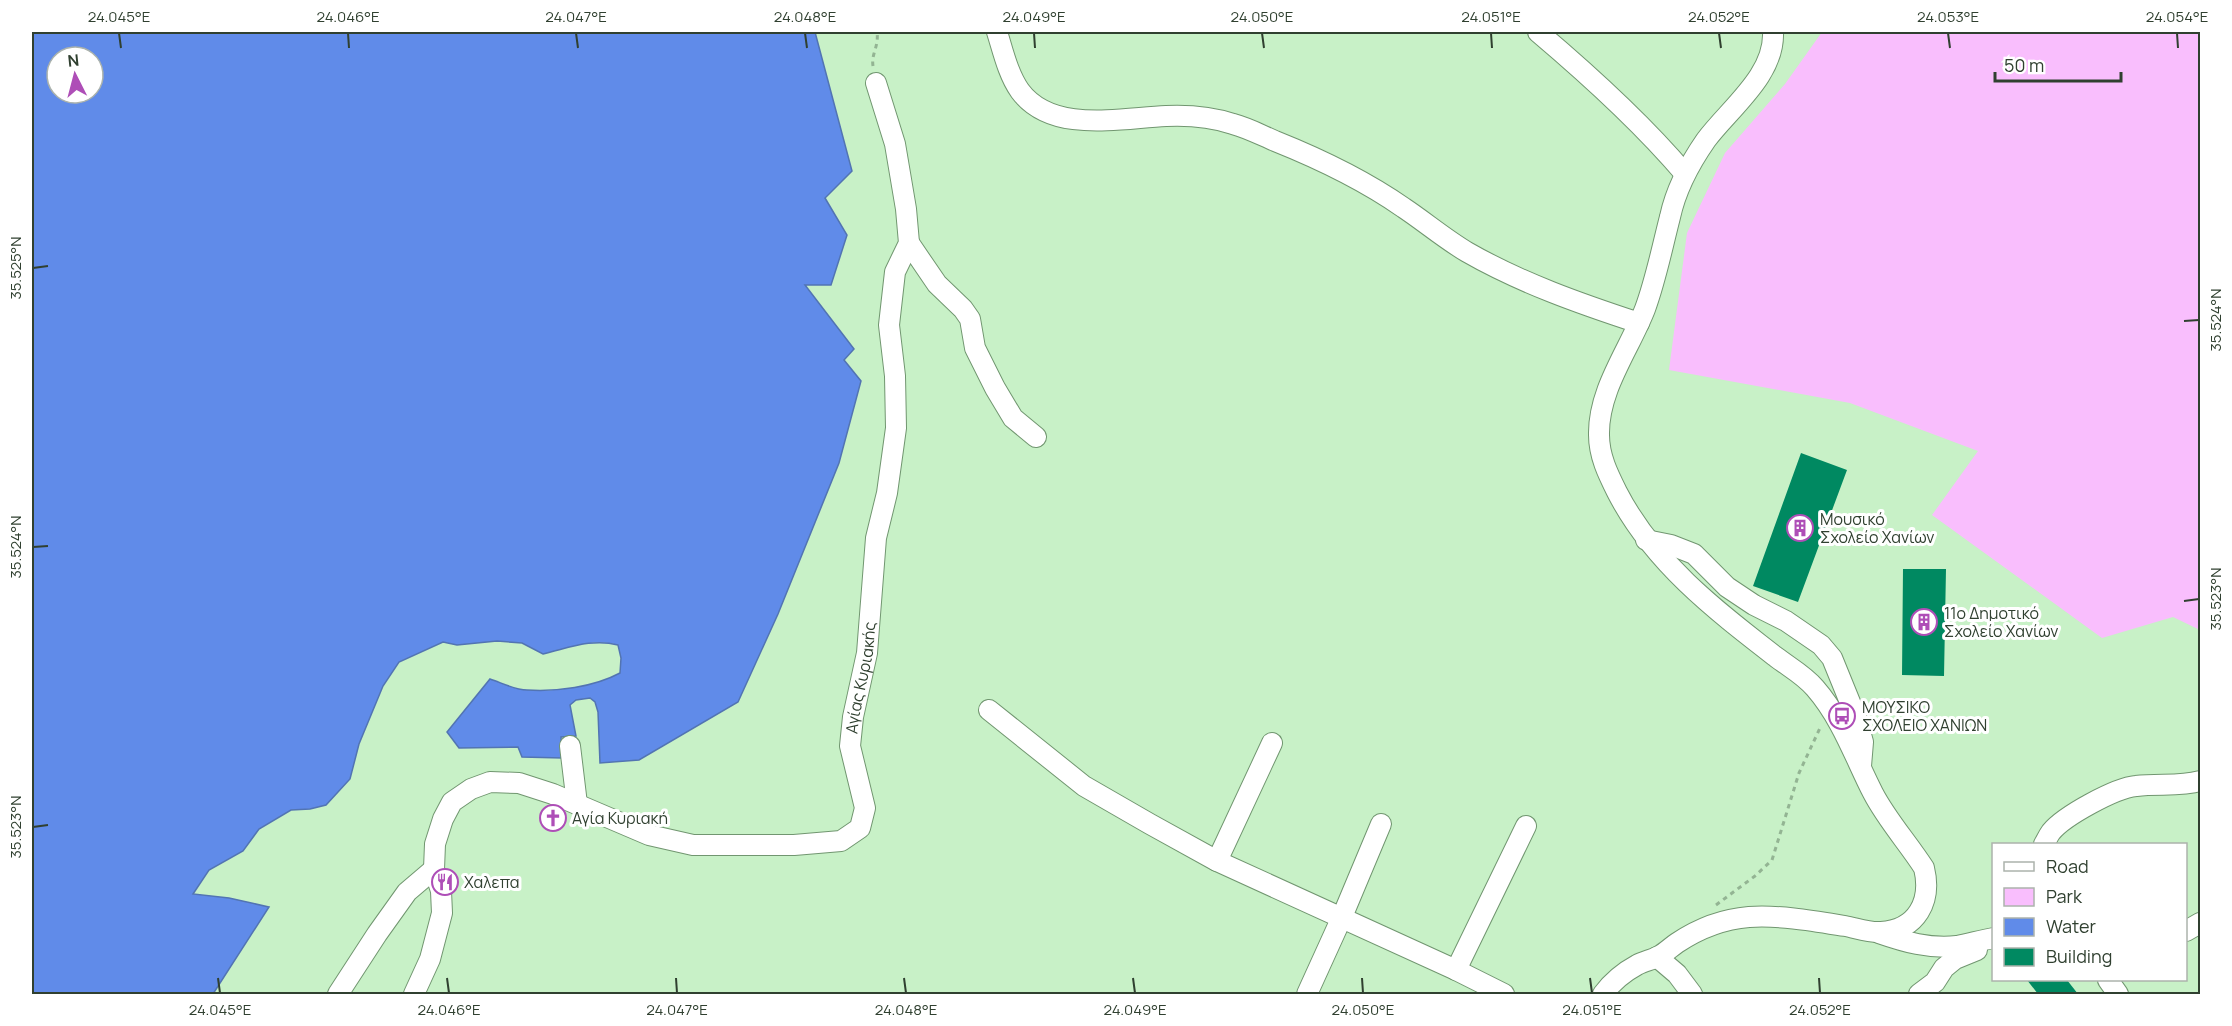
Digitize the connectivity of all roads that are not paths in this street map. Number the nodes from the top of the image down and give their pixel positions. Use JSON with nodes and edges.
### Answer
{"nodes":[{"id":1,"x":997,"y":32,"type":"edge"},
{"id":2,"x":1538,"y":32,"type":"edge"},
{"id":3,"x":1773,"y":32,"type":"edge"},
{"id":4,"x":876,"y":83,"type":"road end"},
{"id":5,"x":1685,"y":174,"type":"junction"},
{"id":6,"x":909,"y":243,"type":"junction"},
{"id":7,"x":1639,"y":323,"type":"junction"},
{"id":8,"x":1036,"y":437,"type":"dead end"},
{"id":9,"x":1646,"y":540,"type":"junction"},
{"id":10,"x":989,"y":711,"type":"dead end"},
{"id":11,"x":1272,"y":742,"type":"dead end"},
{"id":12,"x":570,"y":746,"type":"dead end"},
{"id":13,"x":1861,"y":766,"type":"junction"},
{"id":14,"x":2200,"y":781,"type":"edge"},
{"id":15,"x":577,"y":804,"type":"junction"},
{"id":16,"x":1381,"y":824,"type":"dead end"},
{"id":17,"x":1526,"y":826,"type":"dead end"},
{"id":18,"x":2045,"y":843,"type":"edge"},
{"id":19,"x":1217,"y":861,"type":"junction"},
{"id":20,"x":434,"y":869,"type":"junction"},
{"id":21,"x":1342,"y":917,"type":"junction"},
{"id":22,"x":1879,"y":933,"type":"junction"},
{"id":23,"x":1992,"y":938,"type":"edge"},
{"id":24,"x":1992,"y":943,"type":"edge"},
{"id":25,"x":1658,"y":957,"type":"junction"},
{"id":26,"x":1456,"y":970,"type":"junction"},
{"id":27,"x":2109,"y":981,"type":"edge"},
{"id":28,"x":338,"y":994,"type":"edge"},
{"id":29,"x":414,"y":994,"type":"edge"},
{"id":30,"x":1307,"y":994,"type":"edge"},
{"id":31,"x":1504,"y":994,"type":"edge"},
{"id":32,"x":1603,"y":994,"type":"edge"},
{"id":33,"x":1692,"y":994,"type":"edge"},
{"id":34,"x":1919,"y":994,"type":"edge"},
{"id":35,"x":2118,"y":994,"type":"edge"}],
"edges":[{"from":1,"to":7,"type":"street"},
{"from":2,"to":5,"type":"street"},
{"from":3,"to":5,"type":"street"},
{"from":4,"to":6,"type":"street"},
{"from":5,"to":7,"type":"street"},
{"from":6,"to":8,"type":"street"},
{"from":6,"to":15,"type":"street","name":"Αγίας Κυριακής"},
{"from":7,"to":9,"type":"street"},
{"from":9,"to":13,"type":"street"},
{"from":9,"to":13,"type":"street"},
{"from":10,"to":19,"type":"street"},
{"from":11,"to":19,"type":"street"},
{"from":12,"to":15,"type":"street"},
{"from":13,"to":22,"type":"street"},
{"from":14,"to":18,"type":"street"},
{"from":15,"to":20,"type":"street","name":"Αγίας Κυριακής"},
{"from":16,"to":21,"type":"street"},
{"from":17,"to":26,"type":"street"},
{"from":19,"to":21,"type":"street"},
{"from":20,"to":28,"type":"street"},
{"from":20,"to":29,"type":"street","name":"Αγίας Κυριακής"},
{"from":21,"to":26,"type":"street"},
{"from":21,"to":30,"type":"street"},
{"from":22,"to":23,"type":"street"},
{"from":22,"to":25,"type":"street"},
{"from":24,"to":34,"type":"street"},
{"from":25,"to":32,"type":"street"},
{"from":25,"to":33,"type":"street"},
{"from":26,"to":31,"type":"street"},
{"from":27,"to":35,"type":"street"}]}
